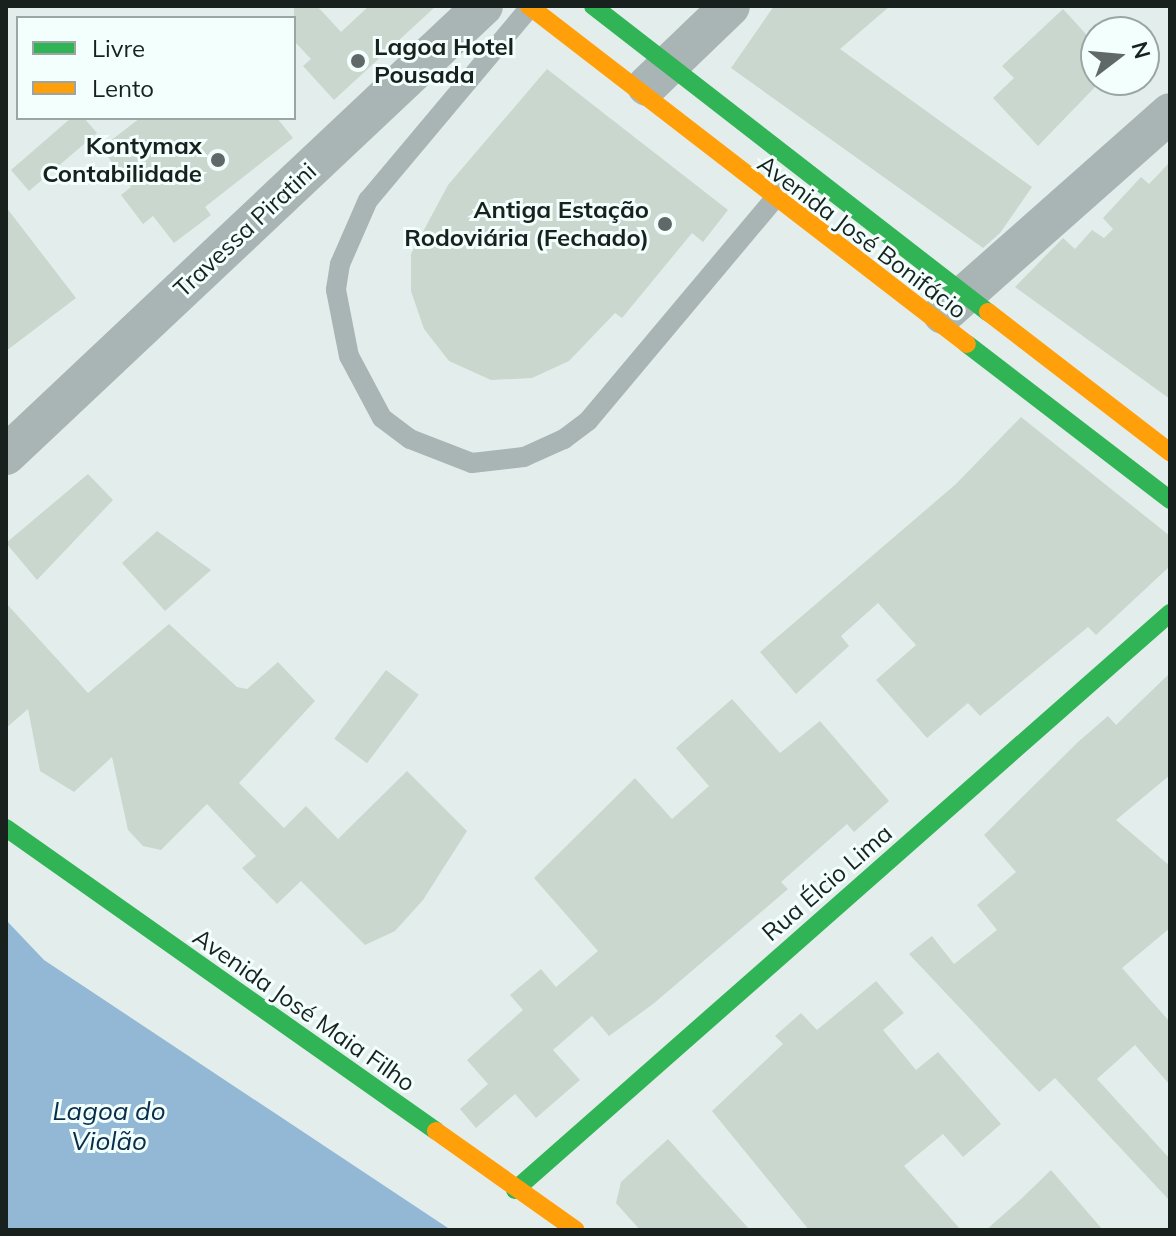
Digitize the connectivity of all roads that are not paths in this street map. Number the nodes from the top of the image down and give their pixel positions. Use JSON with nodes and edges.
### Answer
{"nodes":[{"id":1,"x":483,"y":6,"type":"edge"},
{"id":2,"x":530,"y":6,"type":"edge"},
{"id":3,"x":593,"y":6,"type":"edge"},
{"id":4,"x":730,"y":6,"type":"edge"},
{"id":5,"x":668,"y":64,"type":"junction"},
{"id":6,"x":640,"y":94,"type":"junction"},
{"id":7,"x":1170,"y":113,"type":"edge"},
{"id":8,"x":798,"y":165,"type":"junction"},
{"id":9,"x":775,"y":199,"type":"junction"},
{"id":10,"x":966,"y":295,"type":"junction"},
{"id":11,"x":934,"y":321,"type":"junction"},
{"id":12,"x":1170,"y":452,"type":"edge"},
{"id":13,"x":6,"y":455,"type":"edge"},
{"id":14,"x":1170,"y":500,"type":"edge"},
{"id":15,"x":1170,"y":613,"type":"edge"},
{"id":16,"x":6,"y":828,"type":"edge"},
{"id":17,"x":515,"y":1190,"type":"junction"},
{"id":18,"x":576,"y":1230,"type":"edge"}],
"edges":[{"from":1,"to":13,"type":"street","name":"Travessa Piratini"},
{"from":2,"to":6,"type":"street","name":"Avenida José Bonifácio"},
{"from":2,"to":9,"type":"lane"},
{"from":3,"to":5,"type":"street","name":"Avenida José Bonifácio"},
{"from":4,"to":5,"type":"street"},
{"from":5,"to":6,"type":"street"},
{"from":5,"to":8,"type":"street","name":"Avenida José Bonifácio"},
{"from":6,"to":9,"type":"street","name":"Avenida José Bonifácio"},
{"from":7,"to":10,"type":"street"},
{"from":8,"to":9,"type":"lane"},
{"from":8,"to":10,"type":"street","name":"Avenida José Bonifácio"},
{"from":9,"to":11,"type":"street","name":"Avenida José Bonifácio"},
{"from":10,"to":11,"type":"street"},
{"from":10,"to":12,"type":"street","name":"Avenida José Bonifácio"},
{"from":11,"to":14,"type":"street","name":"Avenida José Bonifácio"},
{"from":15,"to":17,"type":"street","name":"Rua Élcio Lima"},
{"from":16,"to":17,"type":"street","name":"Avenida José Maia Filho"},
{"from":17,"to":18,"type":"street","name":"Avenida José Maia Filho"}]}
